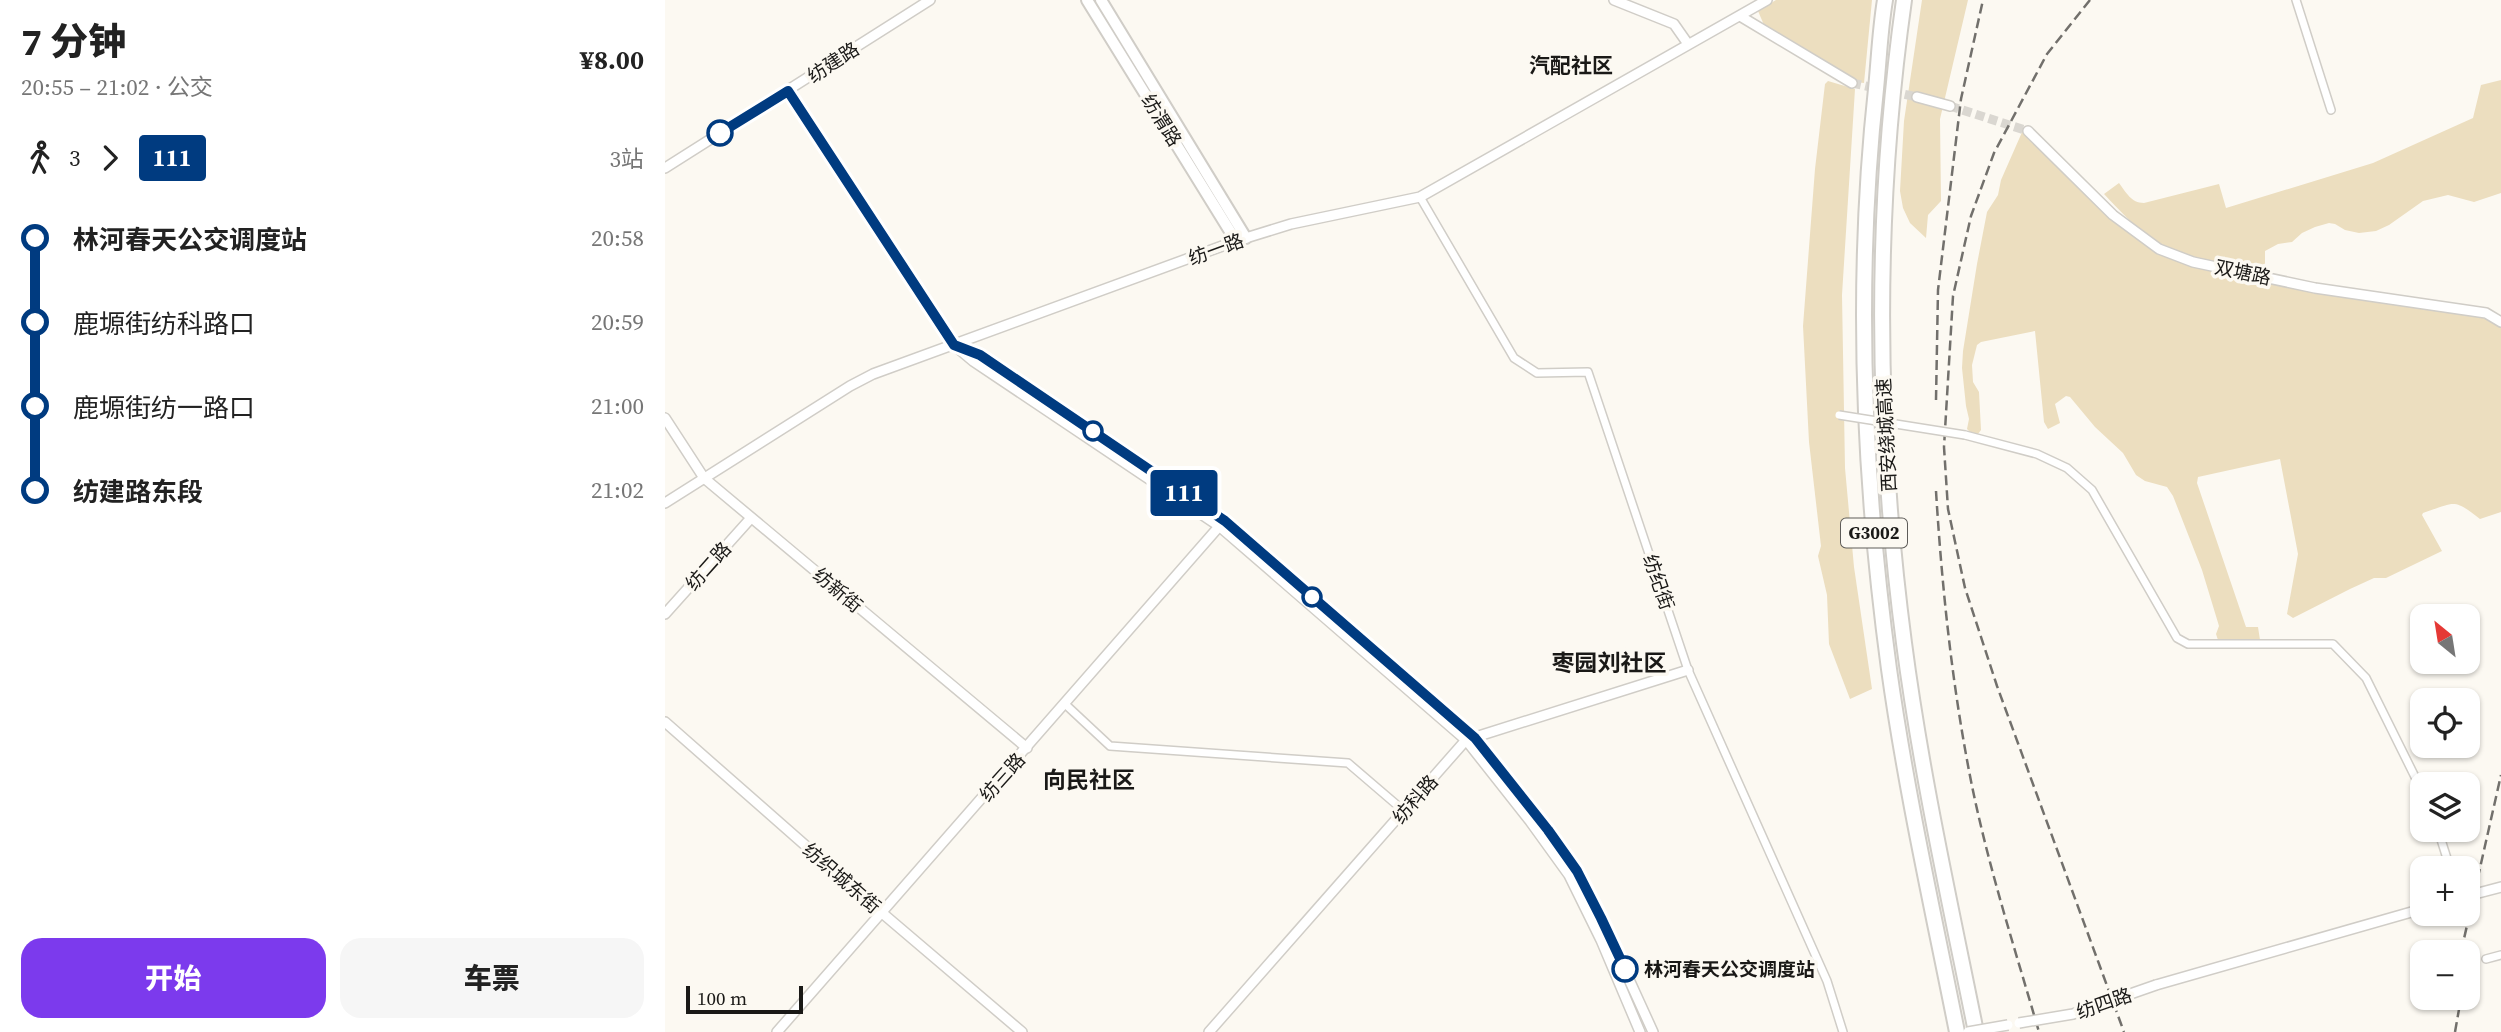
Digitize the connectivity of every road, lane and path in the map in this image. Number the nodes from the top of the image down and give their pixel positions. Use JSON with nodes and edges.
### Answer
{"nodes":[{"id":1,"x":930,"y":0,"type":"edge"},
{"id":2,"x":1087,"y":0,"type":"edge"},
{"id":3,"x":1101,"y":0,"type":"edge"},
{"id":4,"x":1614,"y":0,"type":"edge"},
{"id":5,"x":1767,"y":0,"type":"edge"},
{"id":6,"x":1885,"y":0,"type":"edge"},
{"id":7,"x":1904,"y":0,"type":"edge"},
{"id":8,"x":1913,"y":0,"type":"edge"},
{"id":9,"x":2296,"y":0,"type":"edge"},
{"id":10,"x":1740,"y":16,"type":"junction"},
{"id":11,"x":1688,"y":44,"type":"junction"},
{"id":12,"x":1852,"y":83,"type":"tunnel mouth"},
{"id":13,"x":1893,"y":90,"type":"junction"},
{"id":14,"x":788,"y":91,"type":"junction"},
{"id":15,"x":1917,"y":97,"type":"tunnel mouth"},
{"id":16,"x":1950,"y":106,"type":"tunnel mouth"},
{"id":17,"x":2331,"y":110,"type":"dead end"},
{"id":18,"x":2028,"y":131,"type":"tunnel mouth"},
{"id":19,"x":665,"y":168,"type":"edge"},
{"id":20,"x":1420,"y":197,"type":"junction"},
{"id":21,"x":1241,"y":239,"type":"junction"},
{"id":22,"x":2501,"y":322,"type":"edge"},
{"id":23,"x":954,"y":345,"type":"junction"},
{"id":24,"x":1839,"y":415,"type":"dead end"},
{"id":25,"x":665,"y":418,"type":"edge"},
{"id":26,"x":704,"y":478,"type":"junction"},
{"id":27,"x":665,"y":503,"type":"edge"},
{"id":28,"x":751,"y":518,"type":"junction"},
{"id":29,"x":1222,"y":524,"type":"junction"},
{"id":30,"x":665,"y":614,"type":"edge"},
{"id":31,"x":1688,"y":670,"type":"junction"},
{"id":32,"x":1065,"y":704,"type":"junction"},
{"id":33,"x":665,"y":722,"type":"edge"},
{"id":34,"x":1471,"y":739,"type":"junction"},
{"id":35,"x":1027,"y":748,"type":"junction"},
{"id":36,"x":2413,"y":772,"type":"edge"},
{"id":37,"x":1404,"y":811,"type":"junction"},
{"id":38,"x":2501,"y":887,"type":"edge"},
{"id":39,"x":2480,"y":893,"type":"edge"},
{"id":40,"x":881,"y":912,"type":"junction"},
{"id":41,"x":2410,"y":912,"type":"edge"},
{"id":42,"x":2501,"y":955,"type":"edge"},
{"id":43,"x":2486,"y":959,"type":"dead end"},
{"id":44,"x":777,"y":1032,"type":"edge"},
{"id":45,"x":1022,"y":1032,"type":"edge"},
{"id":46,"x":1209,"y":1032,"type":"edge"},
{"id":47,"x":1640,"y":1032,"type":"edge"},
{"id":48,"x":1653,"y":1032,"type":"edge"},
{"id":49,"x":1843,"y":1032,"type":"edge"},
{"id":50,"x":1957,"y":1032,"type":"edge"},
{"id":51,"x":1968,"y":1032,"type":"edge"},
{"id":52,"x":1976,"y":1032,"type":"edge"}],
"edges":[{"from":1,"to":14,"type":"street","name":"纺建路"},
{"from":2,"to":21,"type":"main road","name":"纺渭路"},
{"from":3,"to":21,"type":"main road","name":"纺渭路"},
{"from":4,"to":11,"type":"street"},
{"from":5,"to":10,"type":"street","name":"纺一路"},
{"from":6,"to":50,"type":"highway","name":"西安绕城高速","number":"G3002"},
{"from":7,"to":13,"type":"highway","name":"西安绕城高速","number":"G3002"},
{"from":8,"to":13,"type":"highway"},
{"from":9,"to":17,"type":"street"},
{"from":10,"to":11,"type":"street","name":"纺一路"},
{"from":10,"to":12,"type":"street"},
{"from":11,"to":20,"type":"street","name":"纺一路"},
{"from":13,"to":52,"type":"highway","name":"西安绕城高速","number":"G3002"},
{"from":14,"to":19,"type":"street","name":"纺建路"},
{"from":14,"to":23,"type":"street"},
{"from":15,"to":16,"type":"street"},
{"from":18,"to":22,"type":"street","name":"双塘路"},
{"from":20,"to":21,"type":"street","name":"纺一路"},
{"from":20,"to":31,"type":"street","name":"纺纪街"},
{"from":21,"to":23,"type":"street","name":"纺一路"},
{"from":23,"to":26,"type":"street","name":"纺一路"},
{"from":23,"to":29,"type":"street"},
{"from":24,"to":36,"type":"street","bridge":true},
{"from":25,"to":26,"type":"street","name":"纺新街"},
{"from":26,"to":27,"type":"street","name":"纺一路"},
{"from":26,"to":28,"type":"street","name":"纺新街"},
{"from":28,"to":30,"type":"street","name":"纺二路"},
{"from":28,"to":35,"type":"street","name":"纺新街"},
{"from":29,"to":32,"type":"street","name":"纺三路"},
{"from":29,"to":34,"type":"street"},
{"from":31,"to":34,"type":"street"},
{"from":31,"to":49,"type":"street","name":"纺纪街"},
{"from":32,"to":35,"type":"street","name":"纺三路"},
{"from":32,"to":37,"type":"street"},
{"from":33,"to":40,"type":"street","name":"纺织城东街"},
{"from":34,"to":37,"type":"street","name":"纺科路"},
{"from":34,"to":47,"type":"street"},
{"from":34,"to":48,"type":"street"},
{"from":35,"to":40,"type":"street","name":"纺三路"},
{"from":37,"to":46,"type":"street","name":"纺科路"},
{"from":38,"to":39,"type":"street"},
{"from":40,"to":44,"type":"street","name":"纺三路"},
{"from":40,"to":45,"type":"street","name":"纺织城东街"},
{"from":41,"to":51,"type":"street","name":"纺四路","bridge":true},
{"from":42,"to":43,"type":"street"}]}
